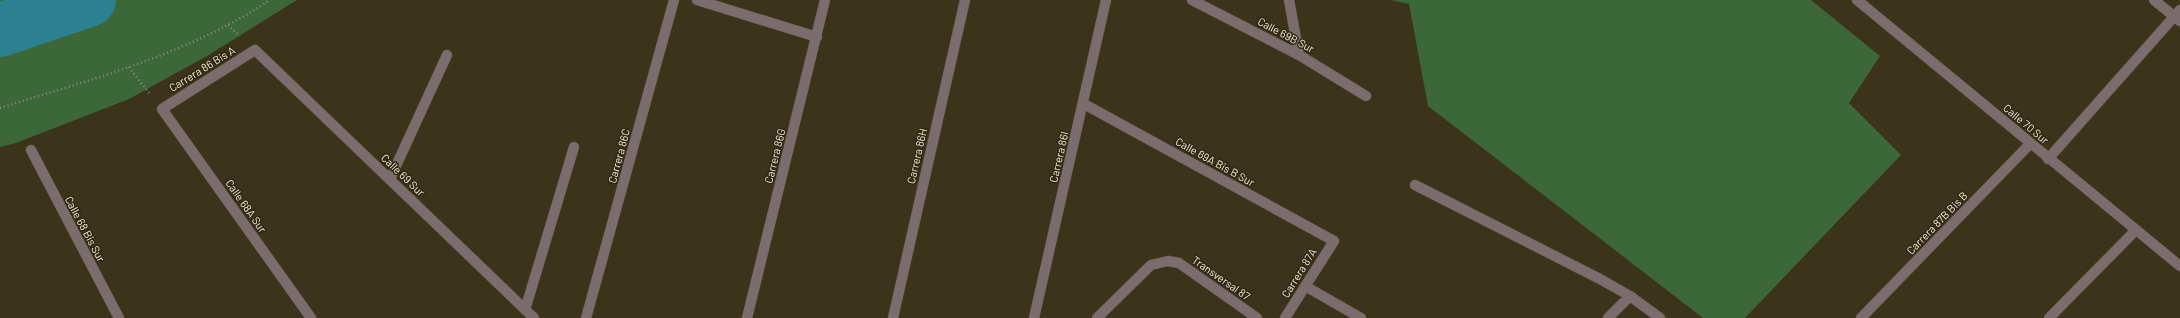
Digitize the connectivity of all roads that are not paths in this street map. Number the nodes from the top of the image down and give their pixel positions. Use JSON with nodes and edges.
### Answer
{"nodes":[{"id":1,"x":674,"y":0,"type":"edge"},
{"id":2,"x":697,"y":0,"type":"edge"},
{"id":3,"x":825,"y":0,"type":"edge"},
{"id":4,"x":966,"y":0,"type":"edge"},
{"id":5,"x":1106,"y":0,"type":"edge"},
{"id":6,"x":1192,"y":0,"type":"edge"},
{"id":7,"x":1289,"y":0,"type":"edge"},
{"id":8,"x":2154,"y":0,"type":"edge"},
{"id":9,"x":1861,"y":1,"type":"edge"},
{"id":10,"x":2178,"y":16,"type":"edge"},
{"id":11,"x":817,"y":37,"type":"junction"},
{"id":12,"x":255,"y":50,"type":"joint"},
{"id":13,"x":1299,"y":54,"type":"junction"},
{"id":14,"x":447,"y":55,"type":"dead end"},
{"id":15,"x":1366,"y":96,"type":"dead end"},
{"id":16,"x":1084,"y":104,"type":"junction"},
{"id":17,"x":162,"y":108,"type":"joint"},
{"id":18,"x":2030,"y":144,"type":"junction"},
{"id":19,"x":574,"y":147,"type":"dead end"},
{"id":20,"x":31,"y":150,"type":"dead end"},
{"id":21,"x":2048,"y":159,"type":"junction"},
{"id":22,"x":390,"y":179,"type":"junction"},
{"id":23,"x":1415,"y":185,"type":"dead end"},
{"id":24,"x":2136,"y":230,"type":"junction"},
{"id":25,"x":1334,"y":241,"type":"joint"},
{"id":26,"x":2180,"y":266,"type":"edge"},
{"id":27,"x":1305,"y":286,"type":"junction"},
{"id":28,"x":1630,"y":296,"type":"junction"},
{"id":29,"x":525,"y":310,"type":"junction"},
{"id":30,"x":119,"y":318,"type":"edge"},
{"id":31,"x":311,"y":318,"type":"edge"},
{"id":32,"x":534,"y":318,"type":"edge"},
{"id":33,"x":586,"y":318,"type":"edge"},
{"id":34,"x":747,"y":318,"type":"edge"},
{"id":35,"x":893,"y":318,"type":"edge"},
{"id":36,"x":1034,"y":318,"type":"edge"},
{"id":37,"x":1097,"y":318,"type":"edge"},
{"id":38,"x":1257,"y":318,"type":"edge"},
{"id":39,"x":1285,"y":318,"type":"edge"},
{"id":40,"x":1361,"y":318,"type":"edge"},
{"id":41,"x":1608,"y":318,"type":"edge"},
{"id":42,"x":1660,"y":318,"type":"edge"},
{"id":43,"x":1861,"y":318,"type":"edge"},
{"id":44,"x":2049,"y":318,"type":"edge"}],
"edges":[{"from":1,"to":33,"type":"street","name":"Carrera 86C"},
{"from":2,"to":11,"type":"street"},
{"from":3,"to":11,"type":"street","name":"Carrera 86G"},
{"from":4,"to":35,"type":"street","name":"Carrera 86H"},
{"from":5,"to":16,"type":"street","name":"Carrera 86I"},
{"from":6,"to":13,"type":"street","name":"Calle 69B Sur"},
{"from":7,"to":13,"type":"street"},
{"from":8,"to":10,"type":"street"},
{"from":9,"to":18,"type":"street","name":"Calle 70 Sur"},
{"from":10,"to":21,"type":"street"},
{"from":11,"to":34,"type":"street","name":"Carrera 86G"},
{"from":12,"to":17,"type":"street","name":"Carrera 86 Bis A"},
{"from":12,"to":22,"type":"street","name":"Calle 69 Sur"},
{"from":13,"to":15,"type":"street","name":"Calle 69B Sur"},
{"from":14,"to":22,"type":"street"},
{"from":16,"to":25,"type":"street","name":"Calle 69A Bis B Sur"},
{"from":16,"to":36,"type":"street","name":"Carrera 86I"},
{"from":17,"to":31,"type":"street","name":"Calle 68A Sur"},
{"from":18,"to":21,"type":"street","name":"Calle 70 Sur"},
{"from":18,"to":43,"type":"street","name":"Carrera 87B Bis B"},
{"from":19,"to":29,"type":"street"},
{"from":20,"to":30,"type":"street","name":"Calle 68 Bis Sur"},
{"from":21,"to":24,"type":"street","name":"Calle 70 Sur"},
{"from":22,"to":29,"type":"street","name":"Calle 69 Sur"},
{"from":23,"to":28,"type":"street"},
{"from":24,"to":26,"type":"street","name":"Calle 70 Sur"},
{"from":24,"to":44,"type":"street"},
{"from":25,"to":27,"type":"street","name":"Carrera 87A"},
{"from":27,"to":39,"type":"street","name":"Carrera 87A"},
{"from":27,"to":40,"type":"street"},
{"from":28,"to":41,"type":"street"},
{"from":28,"to":42,"type":"street"},
{"from":29,"to":32,"type":"street","name":"Calle 69 Sur"},
{"from":37,"to":38,"type":"street","name":"Transversal 87"}]}
